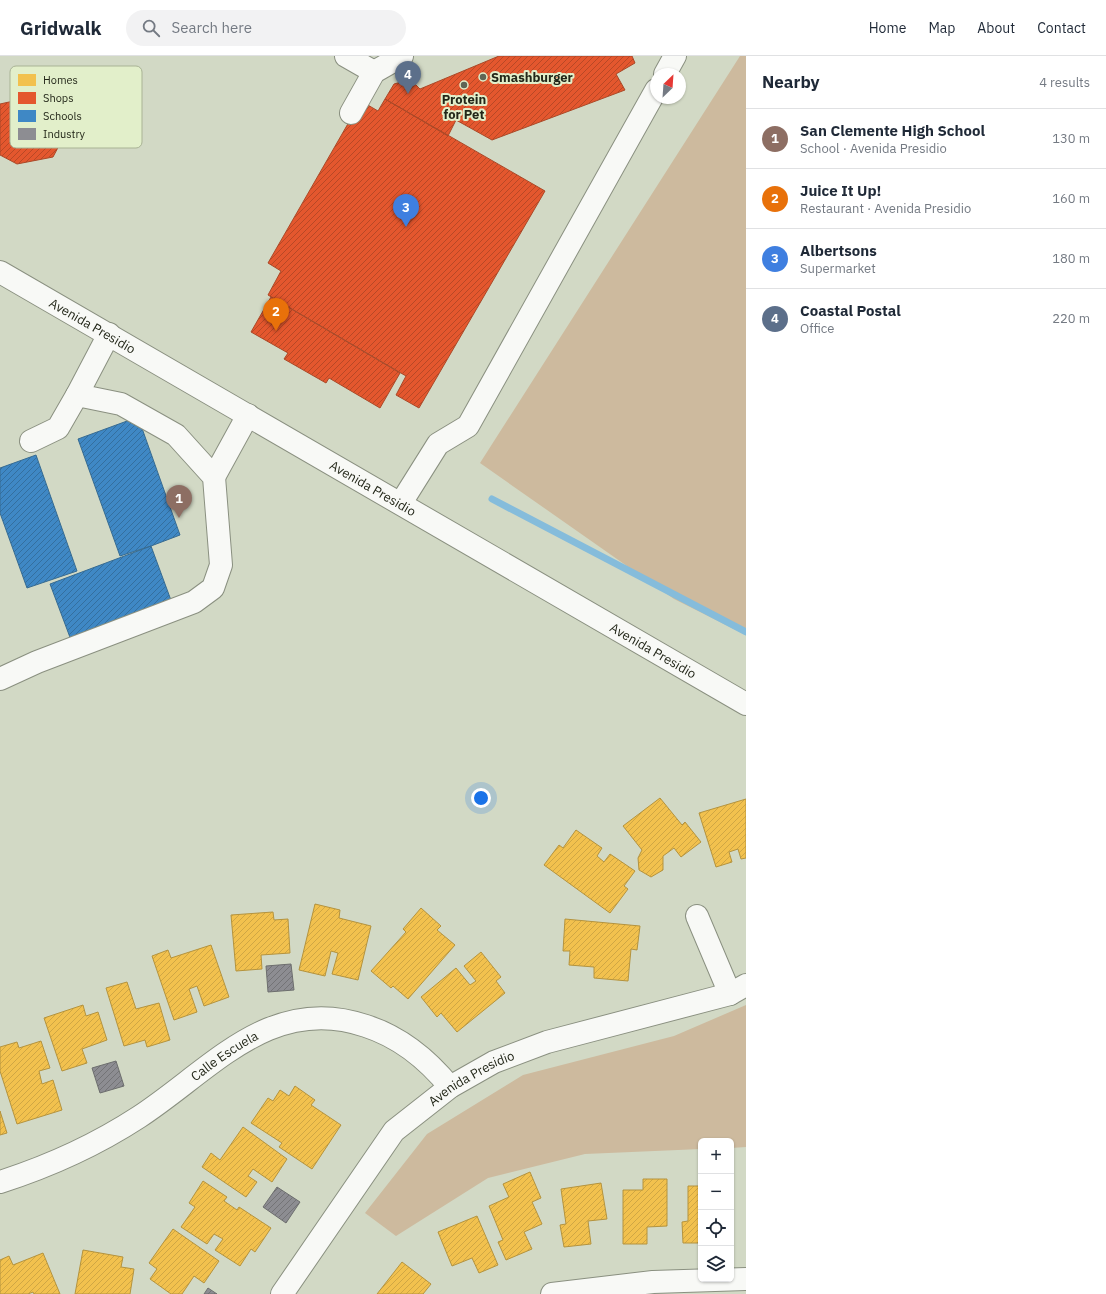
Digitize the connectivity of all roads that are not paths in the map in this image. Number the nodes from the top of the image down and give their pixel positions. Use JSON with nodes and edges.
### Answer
{"nodes":[{"id":1,"x":346,"y":56,"type":"edge"},
{"id":2,"x":675,"y":56,"type":"edge"},
{"id":3,"x":386,"y":62,"type":"edge"},
{"id":4,"x":668,"y":68,"type":"edge"},
{"id":5,"x":650,"y":101,"type":"edge"},
{"id":6,"x":351,"y":113,"type":"dead end"},
{"id":7,"x":0,"y":272,"type":"edge"},
{"id":8,"x":109,"y":334,"type":"junction"},
{"id":9,"x":77,"y":395,"type":"junction"},
{"id":10,"x":248,"y":415,"type":"junction"},
{"id":11,"x":31,"y":441,"type":"dead end"},
{"id":12,"x":214,"y":477,"type":"junction"},
{"id":13,"x":401,"y":503,"type":"junction"},
{"id":14,"x":0,"y":679,"type":"edge"},
{"id":15,"x":746,"y":704,"type":"edge"},
{"id":16,"x":697,"y":916,"type":"dead end"},
{"id":17,"x":738,"y":989,"type":"edge"},
{"id":18,"x":450,"y":1087,"type":"junction"},
{"id":19,"x":0,"y":1182,"type":"edge"},
{"id":20,"x":746,"y":1280,"type":"edge"},
{"id":21,"x":653,"y":1288,"type":"edge"},
{"id":22,"x":282,"y":1294,"type":"edge"},
{"id":23,"x":552,"y":1294,"type":"edge"}],
"edges":[{"from":1,"to":3,"type":"street"},
{"from":2,"to":4,"type":"street"},
{"from":3,"to":6,"type":"street"},
{"from":5,"to":13,"type":"street"},
{"from":7,"to":8,"type":"street","name":"Avenida Presidio"},
{"from":8,"to":9,"type":"street"},
{"from":8,"to":10,"type":"street","name":"Avenida Presidio"},
{"from":9,"to":11,"type":"street"},
{"from":9,"to":12,"type":"street"},
{"from":10,"to":12,"type":"street"},
{"from":10,"to":13,"type":"street","name":"Avenida Presidio"},
{"from":12,"to":14,"type":"street"},
{"from":13,"to":15,"type":"street","name":"Avenida Presidio"},
{"from":16,"to":17,"type":"street"},
{"from":17,"to":18,"type":"street","name":"Avenida Presidio"},
{"from":18,"to":19,"type":"street","name":"Calle Escuela"},
{"from":18,"to":22,"type":"street","name":"Avenida Presidio"},
{"from":20,"to":21,"type":"street"},
{"from":21,"to":23,"type":"street"}]}
